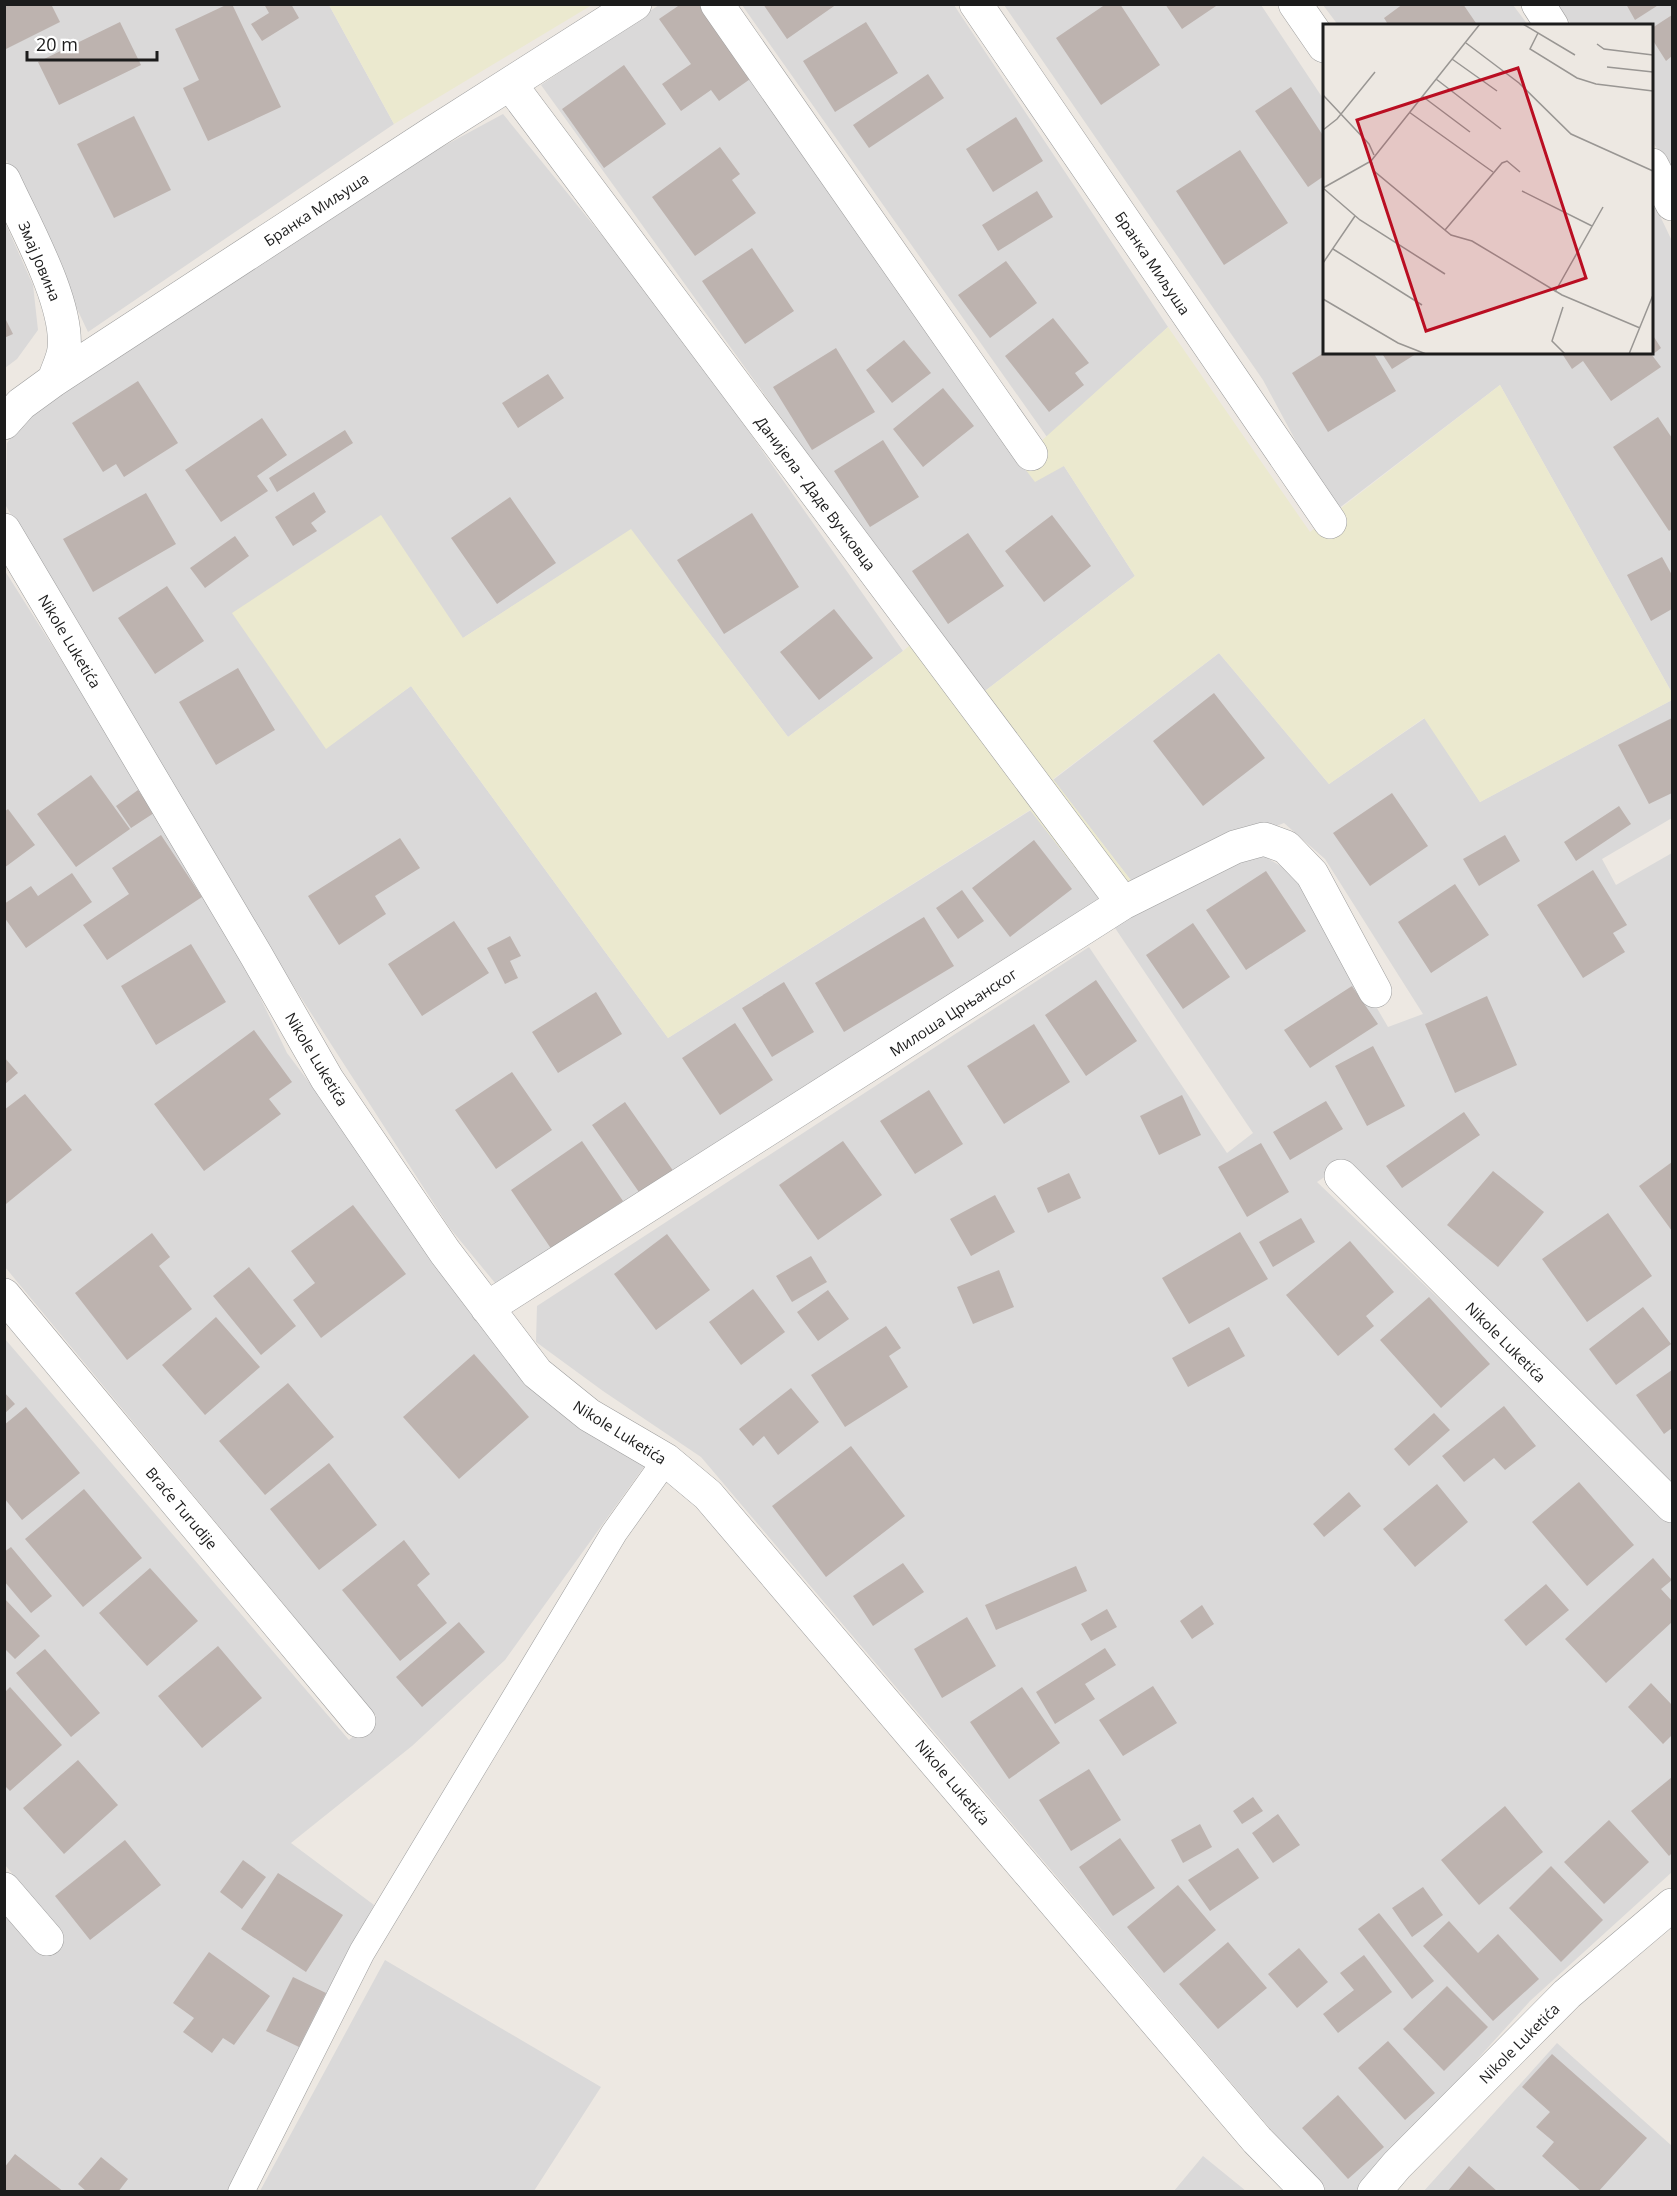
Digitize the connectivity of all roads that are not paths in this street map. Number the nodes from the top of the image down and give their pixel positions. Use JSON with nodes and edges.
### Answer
{"nodes":[{"id":1,"x":635,"y":4,"type":"edge"},
{"id":2,"x":717,"y":4,"type":"edge"},
{"id":3,"x":976,"y":4,"type":"edge"},
{"id":4,"x":1295,"y":4,"type":"edge"},
{"id":5,"x":1538,"y":4,"type":"edge"},
{"id":6,"x":1551,"y":24,"type":"edge"},
{"id":7,"x":1323,"y":45,"type":"edge"},
{"id":8,"x":510,"y":84,"type":"junction"},
{"id":9,"x":1653,"y":167,"type":"edge"},
{"id":10,"x":4,"y":180,"type":"edge"},
{"id":11,"x":1672,"y":204,"type":"edge"},
{"id":12,"x":54,"y":380,"type":"junction"},
{"id":13,"x":4,"y":423,"type":"edge"},
{"id":14,"x":1031,"y":454,"type":"dead end"},
{"id":15,"x":1330,"y":522,"type":"dead end"},
{"id":16,"x":4,"y":530,"type":"edge"},
{"id":17,"x":1123,"y":903,"type":"junction"},
{"id":18,"x":1376,"y":991,"type":"dead end"},
{"id":19,"x":1341,"y":1176,"type":"dead end"},
{"id":20,"x":4,"y":1295,"type":"edge"},
{"id":21,"x":487,"y":1308,"type":"junction"},
{"id":22,"x":666,"y":1460,"type":"junction"},
{"id":23,"x":1672,"y":1506,"type":"edge"},
{"id":24,"x":359,"y":1721,"type":"dead end"},
{"id":25,"x":4,"y":1889,"type":"edge"},
{"id":26,"x":1672,"y":1905,"type":"edge"},
{"id":27,"x":47,"y":1939,"type":"dead end"},
{"id":28,"x":242,"y":2192,"type":"edge"},
{"id":29,"x":1308,"y":2192,"type":"edge"},
{"id":30,"x":1374,"y":2192,"type":"edge"}],
"edges":[{"from":1,"to":8,"type":"street","name":"Бранка Миљуша"},
{"from":2,"to":14,"type":"street"},
{"from":3,"to":15,"type":"street","name":"Бранка Миљуша"},
{"from":4,"to":7,"type":"street"},
{"from":5,"to":6,"type":"street"},
{"from":8,"to":12,"type":"street","name":"Бранка Миљуша"},
{"from":8,"to":17,"type":"street","name":"Данијела - Даде Вучковца"},
{"from":9,"to":11,"type":"street"},
{"from":10,"to":12,"type":"street","name":"Змај Јовина"},
{"from":12,"to":13,"type":"street","name":"Бранка Миљуша"},
{"from":16,"to":21,"type":"street","name":"Nikole Luketića"},
{"from":17,"to":18,"type":"street","name":"Милоша Црњанског"},
{"from":17,"to":21,"type":"street","name":"Милоша Црњанског"},
{"from":19,"to":23,"type":"street","name":"Nikole Luketića"},
{"from":20,"to":24,"type":"street","name":"Braće Turudije"},
{"from":21,"to":22,"type":"street","name":"Nikole Luketića"},
{"from":22,"to":28,"type":"lane"},
{"from":22,"to":29,"type":"street","name":"Nikole Luketića"},
{"from":25,"to":27,"type":"street"},
{"from":26,"to":30,"type":"street","name":"Nikole Luketića"}]}
